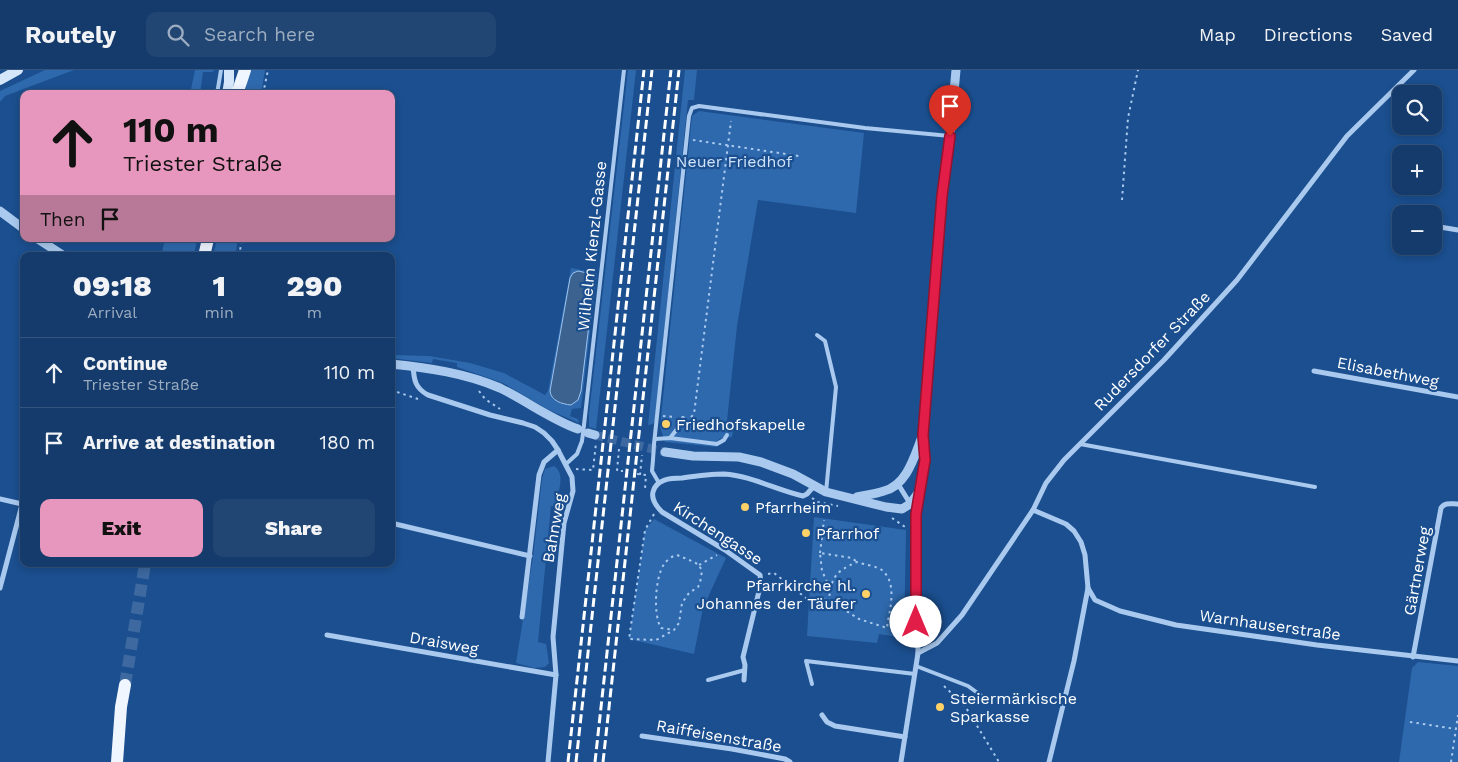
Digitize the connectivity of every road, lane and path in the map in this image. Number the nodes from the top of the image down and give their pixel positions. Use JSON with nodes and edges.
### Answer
{"nodes":[{"id":1,"x":18,"y":70,"type":"edge"},
{"id":2,"x":221,"y":70,"type":"edge"},
{"id":3,"x":229,"y":70,"type":"edge"},
{"id":4,"x":238,"y":70,"type":"edge"},
{"id":5,"x":245,"y":70,"type":"edge"},
{"id":6,"x":268,"y":70,"type":"edge"},
{"id":7,"x":624,"y":70,"type":"edge"},
{"id":8,"x":956,"y":70,"type":"edge"},
{"id":9,"x":1138,"y":70,"type":"edge"},
{"id":10,"x":1414,"y":70,"type":"edge"},
{"id":11,"x":0,"y":80,"type":"edge"},
{"id":12,"x":218,"y":90,"type":"edge"},
{"id":13,"x":228,"y":90,"type":"edge"},
{"id":14,"x":236,"y":90,"type":"edge"},
{"id":15,"x":238,"y":90,"type":"edge"},
{"id":16,"x":264,"y":90,"type":"edge"},
{"id":17,"x":731,"y":121,"type":"dead end"},
{"id":18,"x":950,"y":136,"type":"junction"},
{"id":19,"x":687,"y":139,"type":"junction"},
{"id":20,"x":728,"y":146,"type":"junction"},
{"id":21,"x":799,"y":156,"type":"dead end"},
{"id":22,"x":1122,"y":200,"type":"dead end"},
{"id":23,"x":0,"y":211,"type":"edge"},
{"id":24,"x":20,"y":226,"type":"edge"},
{"id":25,"x":1442,"y":227,"type":"edge"},
{"id":26,"x":1458,"y":230,"type":"edge"},
{"id":27,"x":43,"y":242,"type":"edge"},
{"id":28,"x":58,"y":252,"type":"edge"},
{"id":29,"x":817,"y":335,"type":"dead end"},
{"id":30,"x":395,"y":364,"type":"edge"},
{"id":31,"x":413,"y":366,"type":"junction"},
{"id":32,"x":1314,"y":370,"type":"dead end"},
{"id":33,"x":475,"y":386,"type":"dead end"},
{"id":34,"x":1458,"y":398,"type":"edge"},
{"id":35,"x":500,"y":409,"type":"dead end"},
{"id":36,"x":657,"y":416,"type":"junction"},
{"id":37,"x":683,"y":418,"type":"junction"},
{"id":38,"x":588,"y":433,"type":"junction"},
{"id":39,"x":727,"y":435,"type":"dead end"},
{"id":40,"x":923,"y":435,"type":"junction"},
{"id":41,"x":670,"y":438,"type":"junction"},
{"id":42,"x":655,"y":441,"type":"junction"},
{"id":43,"x":1080,"y":444,"type":"junction"},
{"id":44,"x":619,"y":449,"type":"dead end"},
{"id":45,"x":558,"y":450,"type":"junction"},
{"id":46,"x":665,"y":452,"type":"tunnel mouth"},
{"id":47,"x":642,"y":455,"type":"dead end"},
{"id":48,"x":566,"y":464,"type":"junction"},
{"id":49,"x":592,"y":470,"type":"dead end"},
{"id":50,"x":624,"y":471,"type":"dead end"},
{"id":51,"x":640,"y":474,"type":"dead end"},
{"id":52,"x":659,"y":483,"type":"junction"},
{"id":53,"x":898,"y":484,"type":"junction"},
{"id":54,"x":814,"y":486,"type":"junction"},
{"id":55,"x":1315,"y":487,"type":"dead end"},
{"id":56,"x":826,"y":492,"type":"junction"},
{"id":57,"x":918,"y":492,"type":"junction"},
{"id":58,"x":853,"y":498,"type":"junction"},
{"id":59,"x":0,"y":499,"type":"edge"},
{"id":60,"x":20,"y":504,"type":"edge"},
{"id":61,"x":910,"y":504,"type":"junction"},
{"id":62,"x":1458,"y":504,"type":"edge"},
{"id":63,"x":658,"y":508,"type":"junction"},
{"id":64,"x":1033,"y":510,"type":"junction"},
{"id":65,"x":20,"y":512,"type":"edge"},
{"id":66,"x":916,"y":514,"type":"junction"},
{"id":67,"x":824,"y":520,"type":"dead end"},
{"id":68,"x":395,"y":524,"type":"edge"},
{"id":69,"x":725,"y":550,"type":"junction"},
{"id":70,"x":820,"y":553,"type":"junction"},
{"id":71,"x":530,"y":556,"type":"junction"},
{"id":72,"x":857,"y":562,"type":"junction"},
{"id":73,"x":699,"y":565,"type":"junction"},
{"id":74,"x":760,"y":575,"type":"junction"},
{"id":75,"x":0,"y":588,"type":"edge"},
{"id":76,"x":1088,"y":588,"type":"junction"},
{"id":77,"x":830,"y":589,"type":"junction"},
{"id":78,"x":829,"y":600,"type":"junction"},
{"id":79,"x":522,"y":617,"type":"dead end"},
{"id":80,"x":674,"y":630,"type":"junction"},
{"id":81,"x":327,"y":635,"type":"dead end"},
{"id":82,"x":918,"y":653,"type":"junction"},
{"id":83,"x":1413,"y":657,"type":"junction"},
{"id":84,"x":1458,"y":661,"type":"edge"},
{"id":85,"x":916,"y":666,"type":"junction"},
{"id":86,"x":745,"y":670,"type":"junction"},
{"id":87,"x":915,"y":674,"type":"junction"},
{"id":88,"x":556,"y":676,"type":"junction"},
{"id":89,"x":708,"y":680,"type":"dead end"},
{"id":90,"x":744,"y":680,"type":"dead end"},
{"id":91,"x":812,"y":684,"type":"dead end"},
{"id":92,"x":125,"y":685,"type":"tunnel mouth"},
{"id":93,"x":944,"y":685,"type":"dead end"},
{"id":94,"x":990,"y":702,"type":"dead end"},
{"id":95,"x":822,"y":715,"type":"dead end"},
{"id":96,"x":1458,"y":715,"type":"edge"},
{"id":97,"x":1458,"y":720,"type":"edge"},
{"id":98,"x":1410,"y":722,"type":"dead end"},
{"id":99,"x":1456,"y":729,"type":"junction"},
{"id":100,"x":1457,"y":733,"type":"edge"},
{"id":101,"x":642,"y":736,"type":"dead end"},
{"id":102,"x":905,"y":737,"type":"junction"},
{"id":103,"x":117,"y":762,"type":"edge"},
{"id":104,"x":548,"y":762,"type":"edge"},
{"id":105,"x":790,"y":762,"type":"edge"},
{"id":106,"x":901,"y":762,"type":"edge"},
{"id":107,"x":999,"y":762,"type":"edge"},
{"id":108,"x":1048,"y":762,"type":"edge"},
{"id":109,"x":1451,"y":762,"type":"edge"}],
"edges":[{"from":1,"to":11,"type":"main road"},
{"from":2,"to":12,"type":"lane"},
{"from":3,"to":13,"type":"main road"},
{"from":4,"to":14,"type":"main road"},
{"from":5,"to":15,"type":"main road"},
{"from":6,"to":16,"type":"path"},
{"from":7,"to":38,"type":"lane","name":"Wilhelm Kienzl-Gasse"},
{"from":8,"to":18,"type":"street"},
{"from":9,"to":22,"type":"path"},
{"from":10,"to":43,"type":"street","name":"Rudersdorfer Straße"},
{"from":17,"to":20,"type":"path"},
{"from":18,"to":19,"type":"lane"},
{"from":18,"to":40,"type":"street"},
{"from":19,"to":20,"type":"path"},
{"from":19,"to":36,"type":"lane"},
{"from":20,"to":21,"type":"path"},
{"from":20,"to":37,"type":"path"},
{"from":23,"to":24,"type":"street"},
{"from":25,"to":26,"type":"street"},
{"from":27,"to":28,"type":"street"},
{"from":29,"to":56,"type":"lane"},
{"from":30,"to":31,"type":"street"},
{"from":31,"to":38,"type":"street"},
{"from":31,"to":45,"type":"street","name":"Bahnweg"},
{"from":32,"to":34,"type":"street","name":"Elisabethweg"},
{"from":33,"to":35,"type":"path"},
{"from":36,"to":37,"type":"path"},
{"from":36,"to":42,"type":"lane"},
{"from":37,"to":41,"type":"lane"},
{"from":38,"to":48,"type":"lane","name":"Wilhelm Kienzl-Gasse","bridge":true},
{"from":38,"to":49,"type":"path"},
{"from":39,"to":41,"type":"lane"},
{"from":40,"to":53,"type":"street"},
{"from":40,"to":57,"type":"street"},
{"from":41,"to":42,"type":"lane"},
{"from":42,"to":52,"type":"lane","bridge":true},
{"from":43,"to":55,"type":"lane"},
{"from":43,"to":64,"type":"street","name":"Rudersdorfer Straße"},
{"from":44,"to":50,"type":"path"},
{"from":45,"to":48,"type":"street","name":"Bahnweg"},
{"from":45,"to":71,"type":"street"},
{"from":46,"to":54,"type":"street"},
{"from":47,"to":51,"type":"path"},
{"from":48,"to":88,"type":"street","name":"Bahnweg"},
{"from":52,"to":54,"type":"street","name":"Kirchengasse"},
{"from":52,"to":63,"type":"street","name":"Kirchengasse"},
{"from":53,"to":58,"type":"street"},
{"from":53,"to":61,"type":"street"},
{"from":54,"to":56,"type":"street"},
{"from":56,"to":58,"type":"street"},
{"from":57,"to":61,"type":"street"},
{"from":57,"to":66,"type":"street"},
{"from":58,"to":61,"type":"street"},
{"from":59,"to":60,"type":"street"},
{"from":61,"to":66,"type":"street"},
{"from":62,"to":83,"type":"street","name":"Gärtnerweg"},
{"from":63,"to":69,"type":"street","name":"Kirchengasse"},
{"from":63,"to":80,"type":"path"},
{"from":64,"to":76,"type":"street"},
{"from":64,"to":82,"type":"street","name":"Rudersdorfer Straße"},
{"from":65,"to":75,"type":"street"},
{"from":66,"to":82,"type":"street"},
{"from":67,"to":70,"type":"path"},
{"from":68,"to":71,"type":"street"},
{"from":69,"to":73,"type":"path"},
{"from":69,"to":74,"type":"street","name":"Kirchengasse"},
{"from":70,"to":72,"type":"path"},
{"from":70,"to":77,"type":"path"},
{"from":71,"to":79,"type":"street"},
{"from":72,"to":77,"type":"path"},
{"from":72,"to":78,"type":"path"},
{"from":73,"to":80,"type":"path"},
{"from":73,"to":80,"type":"path"},
{"from":74,"to":78,"type":"path"},
{"from":74,"to":86,"type":"street","name":"Kirchengasse"},
{"from":76,"to":83,"type":"street","name":"Warnhauserstraße"},
{"from":76,"to":108,"type":"street"},
{"from":77,"to":78,"type":"path"},
{"from":81,"to":88,"type":"street","name":"Draisweg"},
{"from":82,"to":85,"type":"street"},
{"from":83,"to":84,"type":"street","name":"Warnhauserstraße"},
{"from":85,"to":87,"type":"street"},
{"from":85,"to":94,"type":"lane"},
{"from":86,"to":89,"type":"lane"},
{"from":86,"to":90,"type":"street","name":"Kirchengasse"},
{"from":87,"to":91,"type":"lane"},
{"from":87,"to":102,"type":"street"},
{"from":88,"to":104,"type":"street","name":"Bahnweg"},
{"from":92,"to":103,"type":"main road"},
{"from":93,"to":107,"type":"path"},
{"from":95,"to":102,"type":"street"},
{"from":96,"to":97,"type":"path"},
{"from":97,"to":99,"type":"path"},
{"from":98,"to":99,"type":"path"},
{"from":99,"to":100,"type":"path"},
{"from":100,"to":109,"type":"path"},
{"from":101,"to":105,"type":"street","name":"Raiffeisenstraße"},
{"from":102,"to":106,"type":"street"}]}
